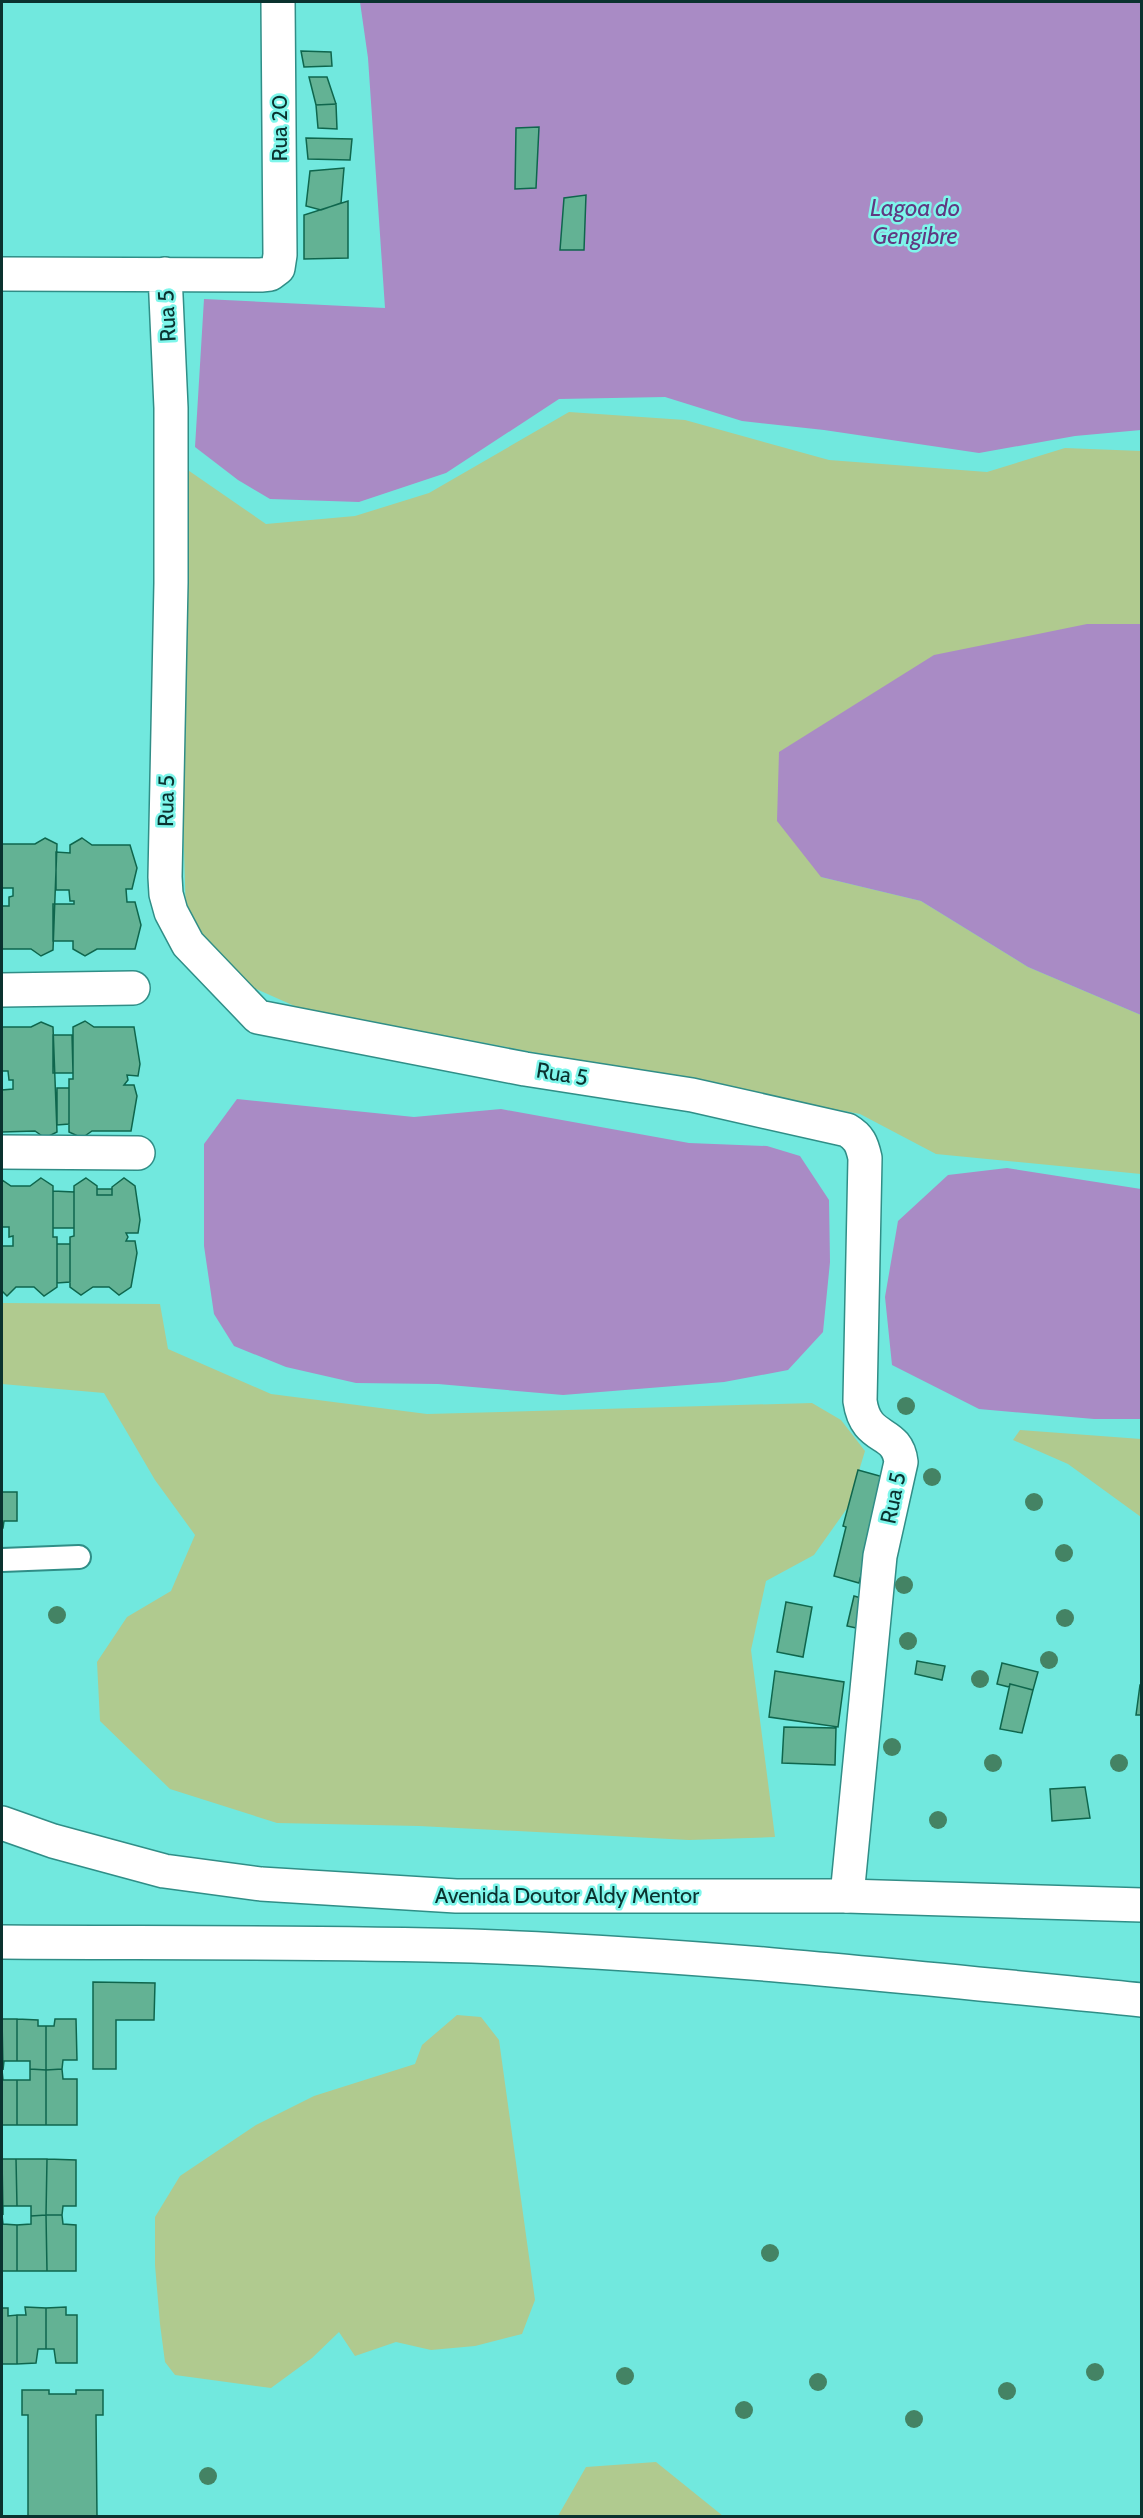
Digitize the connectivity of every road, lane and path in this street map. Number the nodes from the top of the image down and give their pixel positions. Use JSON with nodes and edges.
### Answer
{"nodes":[{"id":1,"x":278,"y":2,"type":"edge"},
{"id":2,"x":2,"y":274,"type":"edge"},
{"id":3,"x":165,"y":274,"type":"junction"},
{"id":4,"x":133,"y":988,"type":"dead end"},
{"id":5,"x":2,"y":990,"type":"edge"},
{"id":6,"x":2,"y":1152,"type":"edge"},
{"id":7,"x":138,"y":1153,"type":"dead end"},
{"id":8,"x":79,"y":1557,"type":"dead end"},
{"id":9,"x":2,"y":1560,"type":"edge"},
{"id":10,"x":2,"y":1823,"type":"edge"},
{"id":11,"x":847,"y":1896,"type":"junction"},
{"id":12,"x":1142,"y":1905,"type":"edge"},
{"id":13,"x":2,"y":1942,"type":"edge"},
{"id":14,"x":1142,"y":2000,"type":"edge"}],
"edges":[{"from":1,"to":3,"type":"street","name":"Rua 20"},
{"from":2,"to":3,"type":"street"},
{"from":3,"to":11,"type":"street","name":"Rua 5"},
{"from":4,"to":5,"type":"street"},
{"from":6,"to":7,"type":"street"},
{"from":8,"to":9,"type":"lane"},
{"from":10,"to":11,"type":"street","name":"Avenida Doutor Aldy Mentor"},
{"from":11,"to":12,"type":"street","name":"Avenida Doutor Aldy Mentor"},
{"from":13,"to":14,"type":"street"}]}
